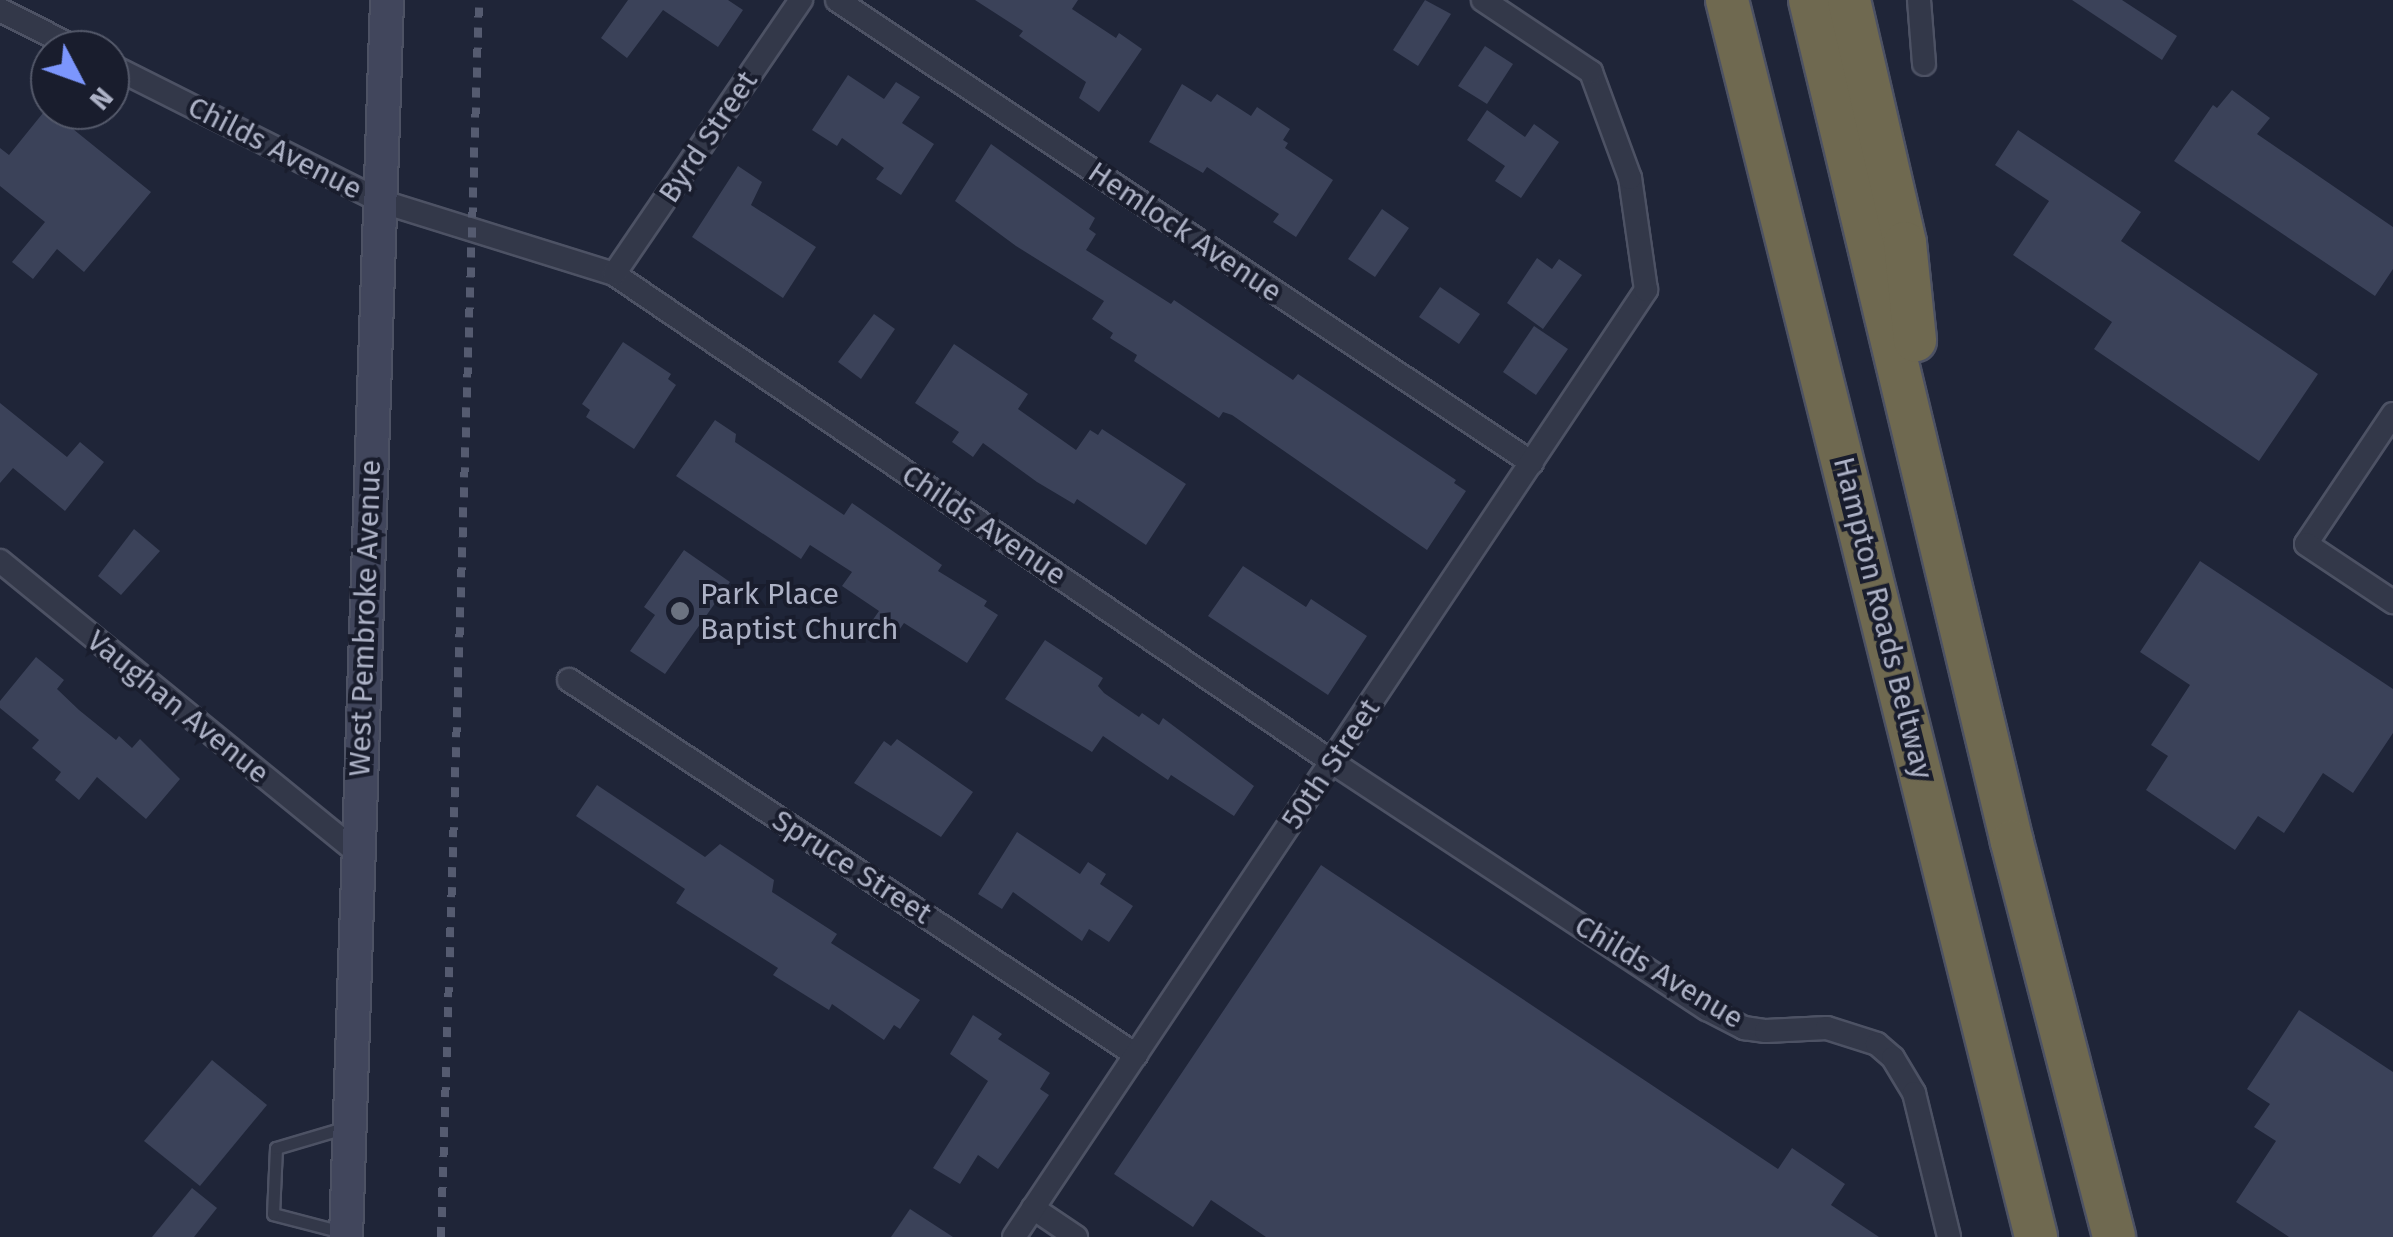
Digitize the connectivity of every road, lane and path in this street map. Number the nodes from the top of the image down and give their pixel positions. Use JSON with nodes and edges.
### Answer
{"nodes":[{"id":1,"x":387,"y":0,"type":"edge"},
{"id":2,"x":802,"y":0,"type":"edge"},
{"id":3,"x":838,"y":0,"type":"edge"},
{"id":4,"x":1483,"y":0,"type":"edge"},
{"id":5,"x":1727,"y":0,"type":"edge"},
{"id":6,"x":1810,"y":0,"type":"edge"},
{"id":7,"x":1850,"y":0,"type":"edge"},
{"id":8,"x":1919,"y":0,"type":"edge"},
{"id":9,"x":0,"y":10,"type":"edge"},
{"id":10,"x":40,"y":30,"type":"edge"},
{"id":11,"x":1924,"y":64,"type":"dead end"},
{"id":12,"x":130,"y":75,"type":"edge"},
{"id":13,"x":380,"y":200,"type":"junction"},
{"id":14,"x":614,"y":274,"type":"junction"},
{"id":15,"x":2393,"y":414,"type":"edge"},
{"id":16,"x":1532,"y":463,"type":"junction"},
{"id":17,"x":1935,"y":520,"type":"junction"},
{"id":18,"x":0,"y":561,"type":"edge"},
{"id":19,"x":2393,"y":602,"type":"edge"},
{"id":20,"x":568,"y":680,"type":"dead end"},
{"id":21,"x":1332,"y":762,"type":"junction"},
{"id":22,"x":357,"y":852,"type":"junction"},
{"id":23,"x":1136,"y":1054,"type":"junction"},
{"id":24,"x":349,"y":1126,"type":"junction"},
{"id":25,"x":1033,"y":1208,"type":"junction"},
{"id":26,"x":346,"y":1235,"type":"edge"},
{"id":27,"x":1014,"y":1237,"type":"edge"},
{"id":28,"x":1076,"y":1237,"type":"edge"},
{"id":29,"x":1949,"y":1237,"type":"edge"},
{"id":30,"x":2036,"y":1237,"type":"edge"},
{"id":31,"x":2114,"y":1237,"type":"edge"}],
"edges":[{"from":1,"to":13,"type":"main road","name":"West Pembroke Avenue"},
{"from":2,"to":14,"type":"street","name":"Byrd Street"},
{"from":3,"to":16,"type":"street","name":"Hemlock Avenue"},
{"from":4,"to":16,"type":"street","name":"50th Street"},
{"from":5,"to":30,"type":"highway","name":"Hampton Roads Beltway"},
{"from":6,"to":17,"type":"highway"},
{"from":7,"to":17,"type":"highway"},
{"from":8,"to":11,"type":"street"},
{"from":9,"to":10,"type":"street"},
{"from":12,"to":13,"type":"street","name":"Childs Avenue"},
{"from":13,"to":14,"type":"street","name":"Childs Avenue"},
{"from":13,"to":22,"type":"main road","name":"West Pembroke Avenue"},
{"from":14,"to":21,"type":"street","name":"Childs Avenue"},
{"from":15,"to":19,"type":"street"},
{"from":16,"to":21,"type":"street","name":"50th Street"},
{"from":17,"to":31,"type":"highway"},
{"from":18,"to":22,"type":"street","name":"Vaughan Avenue"},
{"from":20,"to":23,"type":"street","name":"Spruce Street"},
{"from":21,"to":23,"type":"street","name":"50th Street"},
{"from":21,"to":29,"type":"street","name":"Childs Avenue"},
{"from":22,"to":24,"type":"main road","name":"West Pembroke Avenue"},
{"from":23,"to":25,"type":"street","name":"50th Street"},
{"from":24,"to":26,"type":"main road","name":"West Pembroke Avenue"},
{"from":24,"to":26,"type":"lane"},
{"from":25,"to":27,"type":"street","name":"50th Street"},
{"from":25,"to":28,"type":"street"}]}
